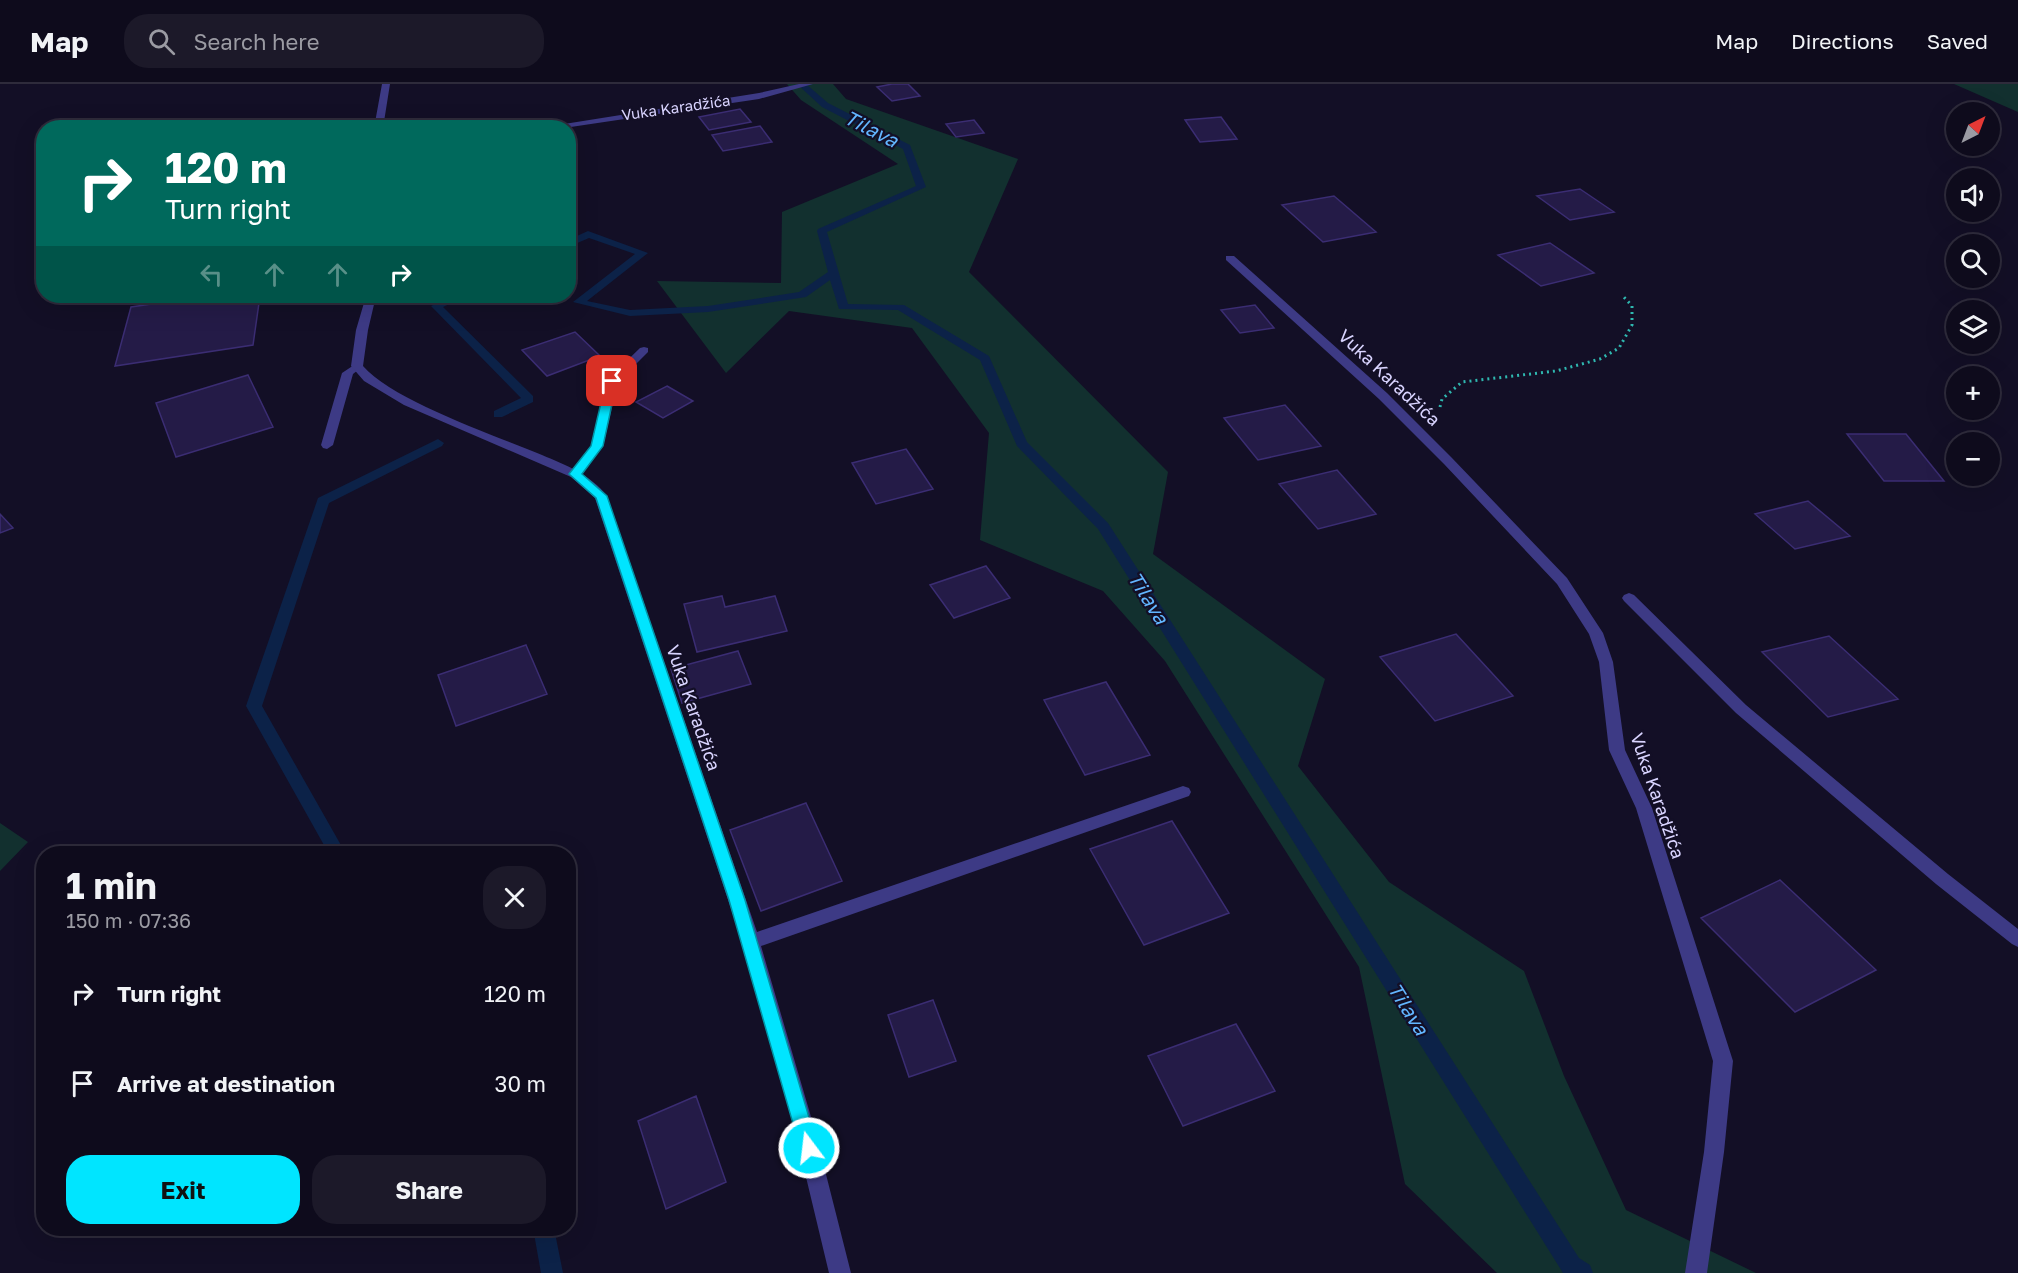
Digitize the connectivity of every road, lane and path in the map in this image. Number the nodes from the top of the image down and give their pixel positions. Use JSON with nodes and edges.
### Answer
{"nodes":[{"id":1,"x":386,"y":84,"type":"edge"},
{"id":2,"x":808,"y":84,"type":"edge"},
{"id":3,"x":379,"y":120,"type":"edge"},
{"id":4,"x":576,"y":123,"type":"edge"},
{"id":5,"x":1230,"y":258,"type":"dead end"},
{"id":6,"x":1623,"y":296,"type":"dead end"},
{"id":7,"x":369,"y":303,"type":"edge"},
{"id":8,"x":644,"y":350,"type":"dead end"},
{"id":9,"x":357,"y":366,"type":"junction"},
{"id":10,"x":1438,"y":415,"type":"dead end"},
{"id":11,"x":327,"y":445,"type":"dead end"},
{"id":12,"x":575,"y":474,"type":"junction"},
{"id":13,"x":1629,"y":598,"type":"dead end"},
{"id":14,"x":1183,"y":792,"type":"dead end"},
{"id":15,"x":2018,"y":939,"type":"edge"},
{"id":16,"x":751,"y":942,"type":"junction"},
{"id":17,"x":840,"y":1273,"type":"edge"},
{"id":18,"x":1696,"y":1273,"type":"edge"}],
"edges":[{"from":1,"to":3,"type":"street"},
{"from":2,"to":4,"type":"street","name":"Vuka Karadžića"},
{"from":5,"to":18,"type":"street","name":"Vuka Karadžića"},
{"from":6,"to":10,"type":"path"},
{"from":7,"to":9,"type":"street"},
{"from":8,"to":12,"type":"street"},
{"from":9,"to":11,"type":"street"},
{"from":9,"to":12,"type":"street","name":"Vuka Karadžića"},
{"from":12,"to":16,"type":"street","name":"Vuka Karadžića"},
{"from":13,"to":15,"type":"street"},
{"from":14,"to":16,"type":"street"},
{"from":16,"to":17,"type":"street","name":"Vuka Karadžića"}]}
